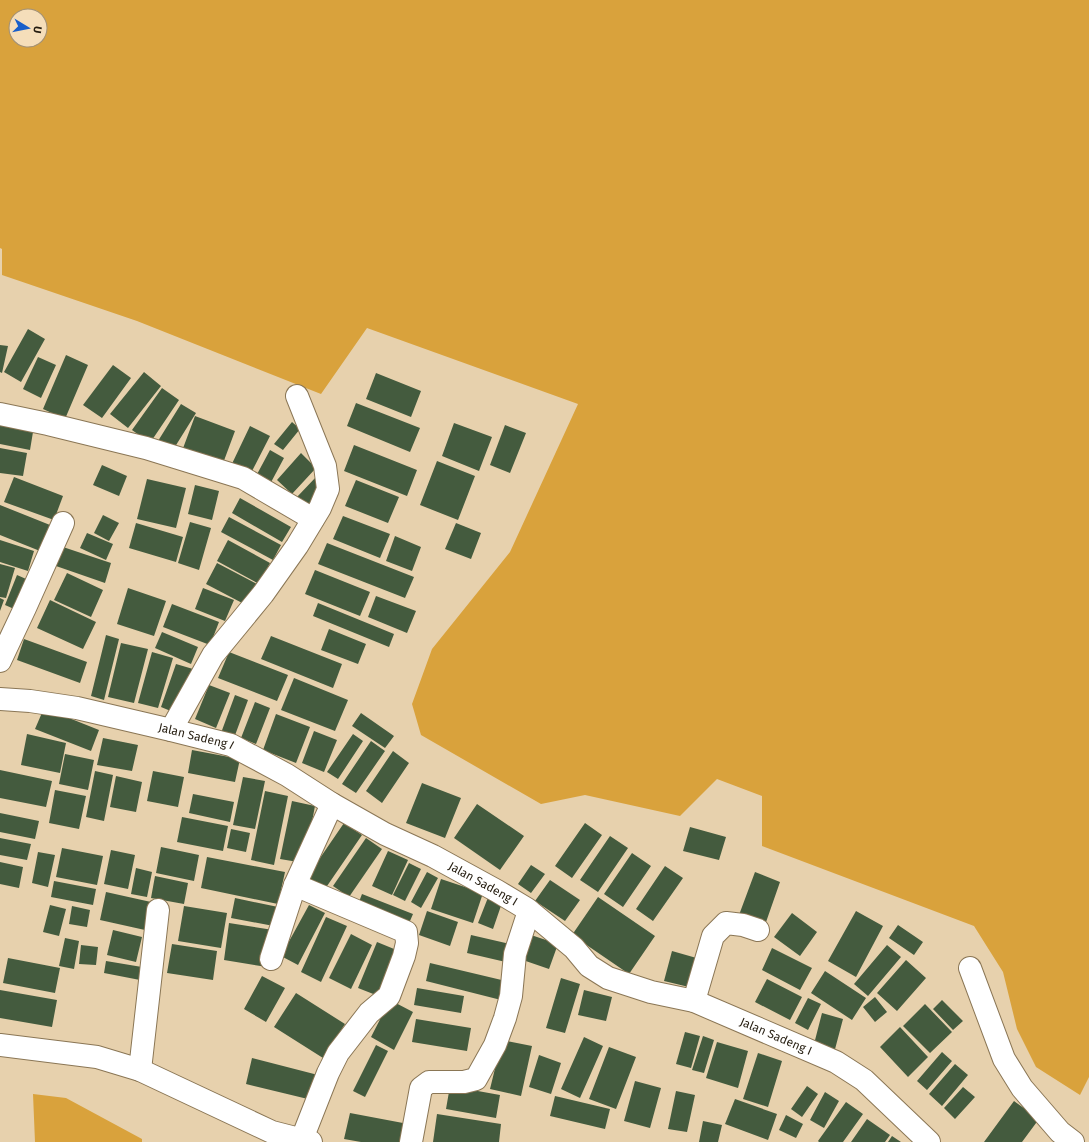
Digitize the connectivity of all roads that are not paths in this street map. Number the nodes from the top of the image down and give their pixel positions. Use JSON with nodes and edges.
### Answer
{"nodes":[{"id":1,"x":297,"y":396,"type":"dead end"},
{"id":2,"x":0,"y":414,"type":"edge"},
{"id":3,"x":313,"y":519,"type":"junction"},
{"id":4,"x":63,"y":523,"type":"dead end"},
{"id":5,"x":0,"y":661,"type":"edge"},
{"id":6,"x":0,"y":699,"type":"edge"},
{"id":7,"x":171,"y":730,"type":"junction"},
{"id":8,"x":332,"y":804,"type":"junction"},
{"id":9,"x":295,"y":885,"type":"junction"},
{"id":10,"x":158,"y":910,"type":"dead end"},
{"id":11,"x":529,"y":911,"type":"junction"},
{"id":12,"x":758,"y":930,"type":"dead end"},
{"id":13,"x":271,"y":960,"type":"dead end"},
{"id":14,"x":970,"y":968,"type":"dead end"},
{"id":15,"x":694,"y":1001,"type":"junction"},
{"id":16,"x":0,"y":1045,"type":"edge"},
{"id":17,"x":140,"y":1070,"type":"junction"},
{"id":18,"x":306,"y":1141,"type":"edge"},
{"id":19,"x":411,"y":1142,"type":"edge"},
{"id":20,"x":929,"y":1142,"type":"edge"},
{"id":21,"x":1072,"y":1142,"type":"edge"}],
"edges":[{"from":1,"to":3,"type":"street"},
{"from":2,"to":3,"type":"street"},
{"from":3,"to":7,"type":"street"},
{"from":4,"to":5,"type":"street"},
{"from":6,"to":7,"type":"street","name":"Jalan Sadeng I"},
{"from":7,"to":8,"type":"street","name":"Jalan Sadeng I"},
{"from":8,"to":9,"type":"street"},
{"from":8,"to":11,"type":"street","name":"Jalan Sadeng I"},
{"from":9,"to":13,"type":"street"},
{"from":9,"to":18,"type":"street"},
{"from":10,"to":17,"type":"street"},
{"from":11,"to":15,"type":"street","name":"Jalan Sadeng I"},
{"from":11,"to":19,"type":"street"},
{"from":12,"to":15,"type":"street"},
{"from":14,"to":21,"type":"street"},
{"from":15,"to":20,"type":"street","name":"Jalan Sadeng I"},
{"from":16,"to":17,"type":"street"},
{"from":17,"to":18,"type":"street"}]}
